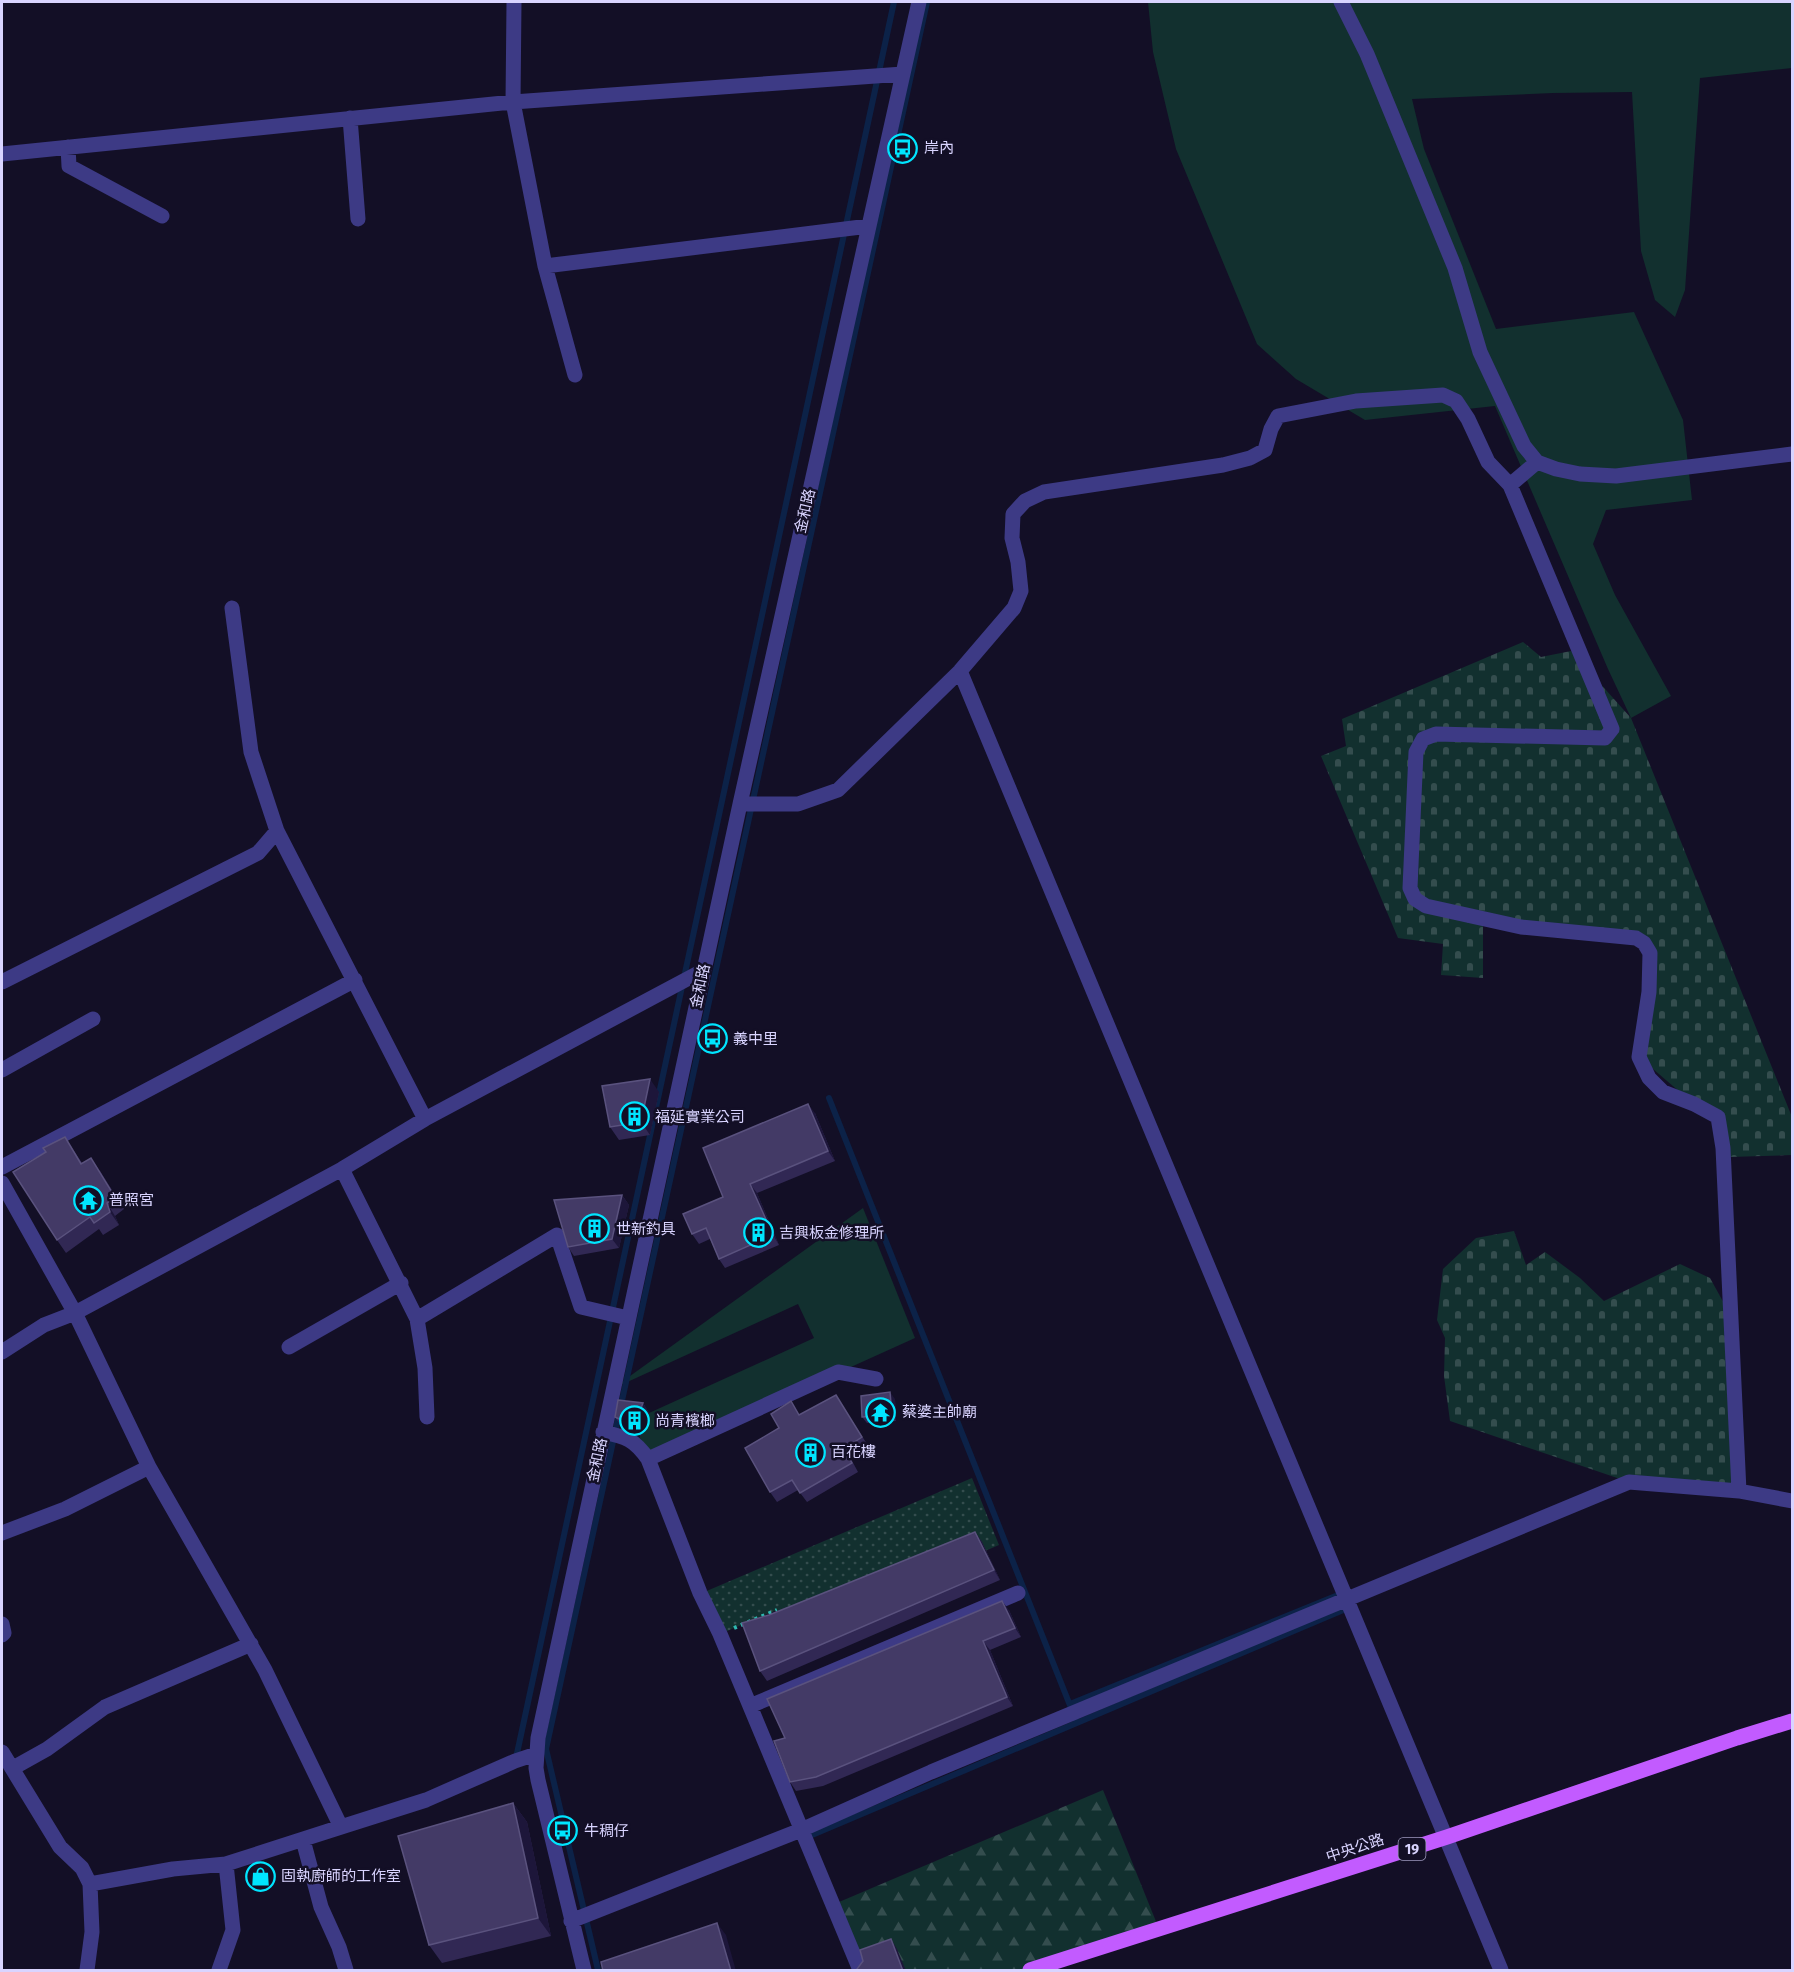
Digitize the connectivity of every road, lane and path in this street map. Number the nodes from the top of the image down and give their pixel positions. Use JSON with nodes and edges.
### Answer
{"nodes":[{"id":1,"x":514,"y":2,"type":"edge"},
{"id":2,"x":919,"y":2,"type":"edge"},
{"id":3,"x":1341,"y":2,"type":"edge"},
{"id":4,"x":903,"y":74,"type":"junction"},
{"id":5,"x":513,"y":102,"type":"junction"},
{"id":6,"x":350,"y":118,"type":"junction"},
{"id":7,"x":68,"y":147,"type":"junction"},
{"id":8,"x":2,"y":154,"type":"edge"},
{"id":9,"x":162,"y":216,"type":"dead end"},
{"id":10,"x":358,"y":219,"type":"dead end"},
{"id":11,"x":869,"y":226,"type":"junction"},
{"id":12,"x":545,"y":266,"type":"junction"},
{"id":13,"x":575,"y":375,"type":"dead end"},
{"id":14,"x":1792,"y":454,"type":"edge"},
{"id":15,"x":1537,"y":462,"type":"junction"},
{"id":16,"x":1510,"y":485,"type":"junction"},
{"id":17,"x":232,"y":608,"type":"dead end"},
{"id":18,"x":960,"y":671,"type":"junction"},
{"id":19,"x":740,"y":804,"type":"junction"},
{"id":20,"x":277,"y":831,"type":"junction"},
{"id":21,"x":704,"y":970,"type":"junction"},
{"id":22,"x":355,"y":980,"type":"junction"},
{"id":23,"x":2,"y":982,"type":"edge"},
{"id":24,"x":93,"y":1019,"type":"dead end"},
{"id":25,"x":2,"y":1070,"type":"edge"},
{"id":26,"x":425,"y":1119,"type":"junction"},
{"id":27,"x":2,"y":1167,"type":"edge"},
{"id":28,"x":342,"y":1169,"type":"junction"},
{"id":29,"x":2,"y":1184,"type":"edge"},
{"id":30,"x":401,"y":1283,"type":"junction"},
{"id":31,"x":75,"y":1313,"type":"junction"},
{"id":32,"x":628,"y":1318,"type":"junction"},
{"id":33,"x":417,"y":1319,"type":"junction"},
{"id":34,"x":289,"y":1347,"type":"dead end"},
{"id":35,"x":2,"y":1352,"type":"edge"},
{"id":36,"x":876,"y":1379,"type":"dead end"},
{"id":37,"x":427,"y":1417,"type":"dead end"},
{"id":38,"x":603,"y":1432,"type":"junction"},
{"id":39,"x":648,"y":1459,"type":"junction"},
{"id":40,"x":149,"y":1467,"type":"junction"},
{"id":41,"x":1739,"y":1491,"type":"junction"},
{"id":42,"x":1792,"y":1502,"type":"edge"},
{"id":43,"x":2,"y":1533,"type":"edge"},
{"id":44,"x":1018,"y":1593,"type":"dead end"},
{"id":45,"x":1346,"y":1600,"type":"junction"},
{"id":46,"x":777,"y":1610,"type":"edge"},
{"id":47,"x":2,"y":1624,"type":"edge"},
{"id":48,"x":720,"y":1634,"type":"junction"},
{"id":49,"x":2,"y":1635,"type":"edge"},
{"id":50,"x":251,"y":1644,"type":"junction"},
{"id":51,"x":752,"y":1711,"type":"junction"},
{"id":52,"x":1792,"y":1721,"type":"edge"},
{"id":53,"x":2,"y":1752,"type":"edge"},
{"id":54,"x":536,"y":1754,"type":"junction"},
{"id":55,"x":13,"y":1768,"type":"junction"},
{"id":56,"x":342,"y":1827,"type":"junction"},
{"id":57,"x":801,"y":1830,"type":"junction"},
{"id":58,"x":1447,"y":1837,"type":"junction"},
{"id":59,"x":303,"y":1840,"type":"junction"},
{"id":60,"x":226,"y":1864,"type":"junction"},
{"id":61,"x":90,"y":1884,"type":"junction"},
{"id":62,"x":571,"y":1921,"type":"junction"},
{"id":63,"x":87,"y":1971,"type":"edge"},
{"id":64,"x":219,"y":1971,"type":"edge"},
{"id":65,"x":346,"y":1971,"type":"edge"},
{"id":66,"x":584,"y":1971,"type":"edge"},
{"id":67,"x":860,"y":1971,"type":"edge"},
{"id":68,"x":1030,"y":1971,"type":"edge"},
{"id":69,"x":1501,"y":1971,"type":"edge"}],
"edges":[{"from":1,"to":5,"type":"street"},
{"from":2,"to":4,"type":"street","name":"金和路"},
{"from":3,"to":15,"type":"street"},
{"from":4,"to":5,"type":"street"},
{"from":4,"to":11,"type":"street","name":"金和路"},
{"from":5,"to":6,"type":"street"},
{"from":5,"to":12,"type":"street"},
{"from":6,"to":7,"type":"street"},
{"from":6,"to":10,"type":"street"},
{"from":7,"to":8,"type":"street"},
{"from":7,"to":9,"type":"street"},
{"from":11,"to":12,"type":"street"},
{"from":11,"to":19,"type":"street","name":"金和路"},
{"from":12,"to":13,"type":"street"},
{"from":14,"to":15,"type":"street"},
{"from":15,"to":16,"type":"street"},
{"from":16,"to":18,"type":"street"},
{"from":16,"to":41,"type":"street"},
{"from":17,"to":20,"type":"street"},
{"from":18,"to":19,"type":"street"},
{"from":18,"to":45,"type":"street"},
{"from":19,"to":21,"type":"street","name":"金和路"},
{"from":20,"to":22,"type":"street"},
{"from":20,"to":23,"type":"street"},
{"from":21,"to":26,"type":"street"},
{"from":21,"to":32,"type":"street","name":"金和路"},
{"from":22,"to":26,"type":"street"},
{"from":22,"to":27,"type":"street"},
{"from":24,"to":25,"type":"street"},
{"from":26,"to":28,"type":"street"},
{"from":28,"to":30,"type":"street"},
{"from":28,"to":31,"type":"street"},
{"from":29,"to":31,"type":"street"},
{"from":30,"to":33,"type":"street"},
{"from":30,"to":34,"type":"street"},
{"from":31,"to":35,"type":"street"},
{"from":31,"to":40,"type":"street"},
{"from":32,"to":33,"type":"street"},
{"from":32,"to":38,"type":"street","name":"金和路"},
{"from":33,"to":37,"type":"street"},
{"from":36,"to":39,"type":"street"},
{"from":38,"to":39,"type":"street"},
{"from":38,"to":54,"type":"street","name":"金和路"},
{"from":39,"to":48,"type":"street"},
{"from":40,"to":43,"type":"street"},
{"from":40,"to":50,"type":"street"},
{"from":41,"to":42,"type":"street"},
{"from":41,"to":45,"type":"street"},
{"from":44,"to":51,"type":"street"},
{"from":45,"to":57,"type":"street"},
{"from":45,"to":58,"type":"street"},
{"from":46,"to":48,"type":"path"},
{"from":47,"to":49,"type":"street"},
{"from":48,"to":51,"type":"street"},
{"from":50,"to":55,"type":"street"},
{"from":50,"to":56,"type":"street"},
{"from":51,"to":57,"type":"street"},
{"from":52,"to":58,"type":"main road","name":"中央公路","number":"19"},
{"from":53,"to":55,"type":"street"},
{"from":54,"to":56,"type":"street"},
{"from":54,"to":62,"type":"street","name":"金和路"},
{"from":55,"to":61,"type":"street"},
{"from":56,"to":59,"type":"street"},
{"from":57,"to":62,"type":"street"},
{"from":57,"to":67,"type":"street"},
{"from":58,"to":68,"type":"main road","name":"中央公路","number":"19"},
{"from":58,"to":69,"type":"street"},
{"from":59,"to":60,"type":"street"},
{"from":59,"to":65,"type":"street"},
{"from":60,"to":61,"type":"street"},
{"from":60,"to":64,"type":"street"},
{"from":61,"to":63,"type":"street"},
{"from":62,"to":66,"type":"street","name":"金和路"}]}
